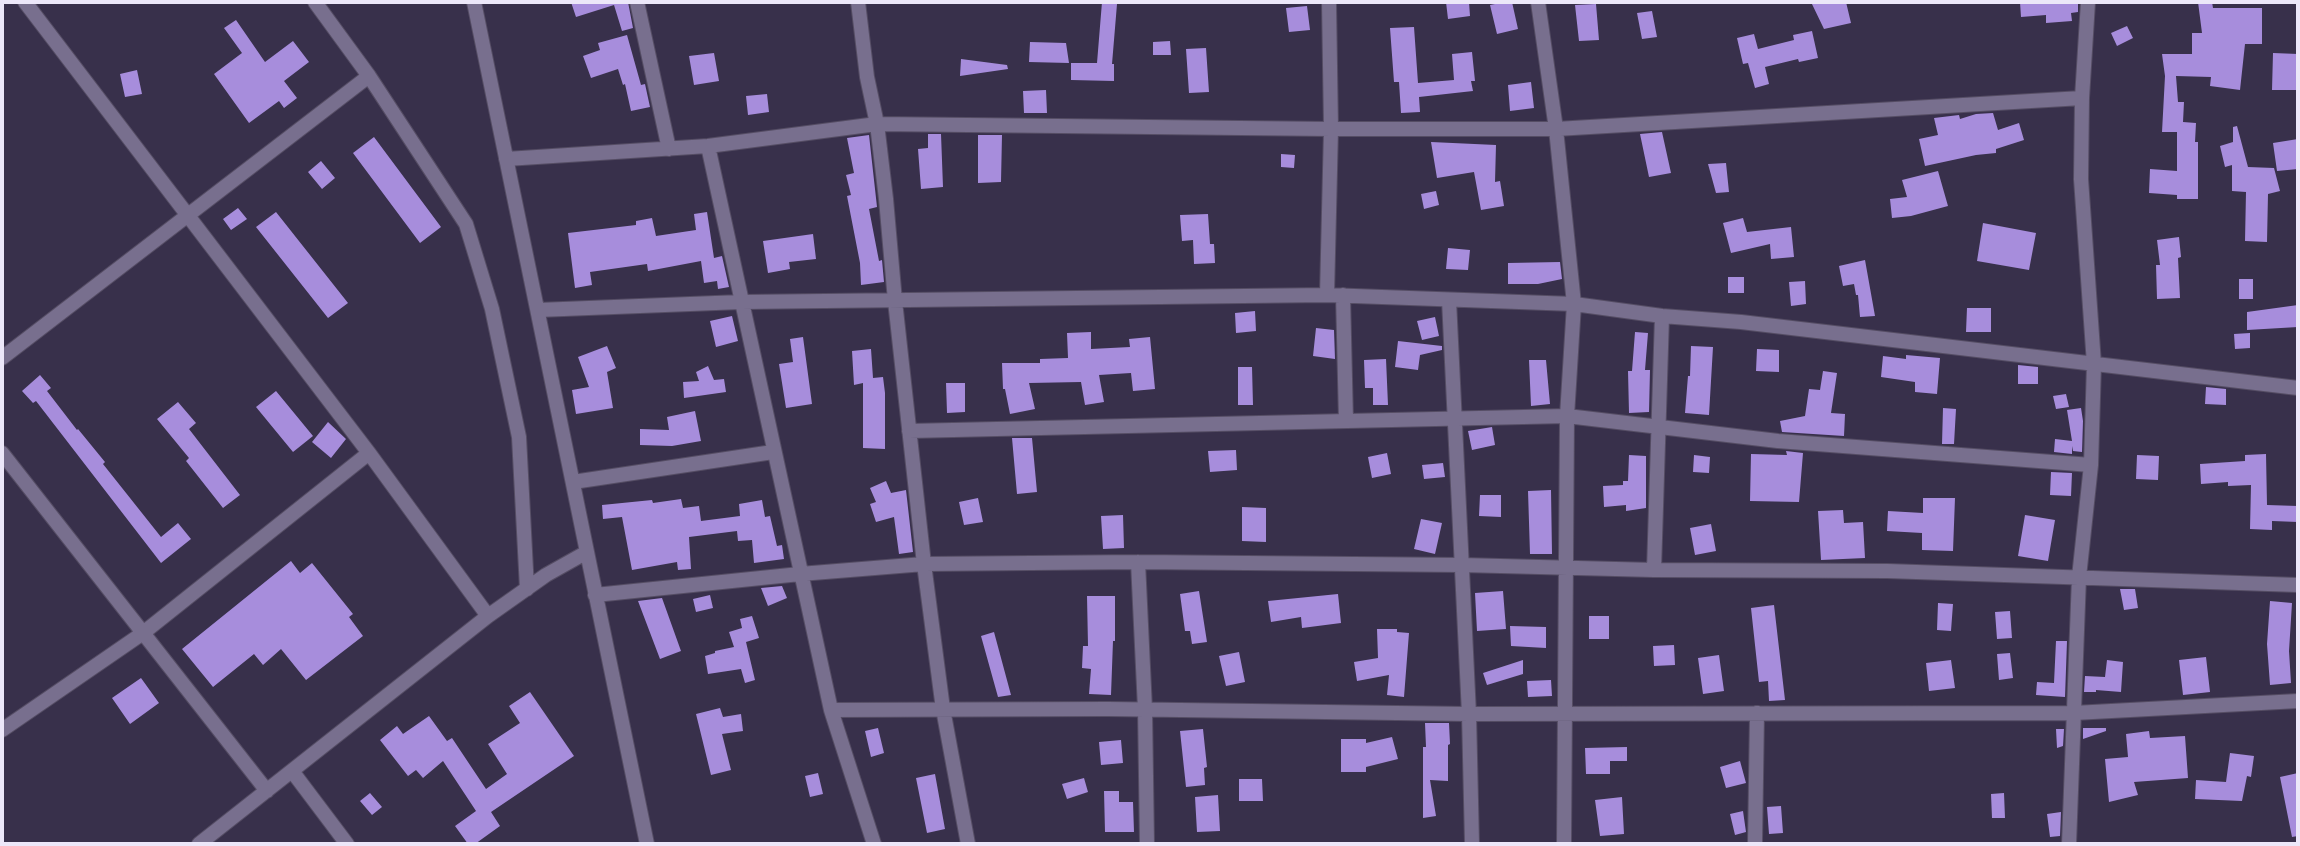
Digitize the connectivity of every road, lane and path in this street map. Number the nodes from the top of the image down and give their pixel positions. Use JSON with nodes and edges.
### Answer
{"nodes":[{"id":1,"x":26,"y":2,"type":"edge"},
{"id":2,"x":314,"y":2,"type":"edge"},
{"id":3,"x":474,"y":2,"type":"edge"},
{"id":4,"x":637,"y":2,"type":"edge"},
{"id":5,"x":858,"y":2,"type":"edge"},
{"id":6,"x":1329,"y":2,"type":"edge"},
{"id":7,"x":1538,"y":2,"type":"edge"},
{"id":8,"x":2088,"y":2,"type":"edge"},
{"id":9,"x":369,"y":76,"type":"junction"},
{"id":10,"x":2082,"y":98,"type":"junction"},
{"id":11,"x":877,"y":124,"type":"junction"},
{"id":12,"x":1331,"y":129,"type":"junction"},
{"id":13,"x":1556,"y":129,"type":"junction"},
{"id":14,"x":708,"y":146,"type":"junction"},
{"id":15,"x":669,"y":149,"type":"junction"},
{"id":16,"x":506,"y":159,"type":"junction"},
{"id":17,"x":189,"y":214,"type":"junction"},
{"id":18,"x":1327,"y":295,"type":"junction"},
{"id":19,"x":1343,"y":295,"type":"junction"},
{"id":20,"x":1449,"y":300,"type":"junction"},
{"id":21,"x":895,"y":301,"type":"junction"},
{"id":22,"x":741,"y":302,"type":"junction"},
{"id":23,"x":1574,"y":304,"type":"junction"},
{"id":24,"x":538,"y":310,"type":"junction"},
{"id":25,"x":1662,"y":316,"type":"junction"},
{"id":26,"x":2,"y":358,"type":"edge"},
{"id":27,"x":2094,"y":364,"type":"junction"},
{"id":28,"x":2298,"y":388,"type":"edge"},
{"id":29,"x":1567,"y":416,"type":"junction"},
{"id":30,"x":1455,"y":419,"type":"junction"},
{"id":31,"x":1346,"y":421,"type":"junction"},
{"id":32,"x":1657,"y":425,"type":"junction"},
{"id":33,"x":909,"y":431,"type":"junction"},
{"id":34,"x":773,"y":452,"type":"junction"},
{"id":35,"x":2,"y":453,"type":"edge"},
{"id":36,"x":369,"y":453,"type":"junction"},
{"id":37,"x":2091,"y":465,"type":"junction"},
{"id":38,"x":573,"y":482,"type":"junction"},
{"id":39,"x":587,"y":552,"type":"junction"},
{"id":40,"x":1138,"y":562,"type":"junction"},
{"id":41,"x":924,"y":564,"type":"junction"},
{"id":42,"x":1462,"y":565,"type":"junction"},
{"id":43,"x":1566,"y":569,"type":"junction"},
{"id":44,"x":1654,"y":570,"type":"junction"},
{"id":45,"x":800,"y":573,"type":"junction"},
{"id":46,"x":2079,"y":578,"type":"junction"},
{"id":47,"x":2298,"y":585,"type":"edge"},
{"id":48,"x":527,"y":589,"type":"junction"},
{"id":49,"x":596,"y":595,"type":"junction"},
{"id":50,"x":488,"y":616,"type":"junction"},
{"id":51,"x":143,"y":633,"type":"junction"},
{"id":52,"x":2298,"y":701,"type":"edge"},
{"id":53,"x":943,"y":709,"type":"junction"},
{"id":54,"x":1145,"y":709,"type":"junction"},
{"id":55,"x":831,"y":710,"type":"junction"},
{"id":56,"x":1566,"y":713,"type":"junction"},
{"id":57,"x":1757,"y":713,"type":"junction"},
{"id":58,"x":2074,"y":713,"type":"junction"},
{"id":59,"x":1469,"y":714,"type":"junction"},
{"id":60,"x":2,"y":730,"type":"edge"},
{"id":61,"x":292,"y":771,"type":"junction"},
{"id":62,"x":267,"y":791,"type":"junction"},
{"id":63,"x":218,"y":839,"type":"edge"},
{"id":64,"x":199,"y":844,"type":"edge"},
{"id":65,"x":347,"y":844,"type":"edge"},
{"id":66,"x":647,"y":844,"type":"edge"},
{"id":67,"x":874,"y":844,"type":"edge"},
{"id":68,"x":968,"y":844,"type":"edge"},
{"id":69,"x":1147,"y":844,"type":"edge"},
{"id":70,"x":1472,"y":844,"type":"edge"},
{"id":71,"x":1564,"y":844,"type":"edge"},
{"id":72,"x":1755,"y":844,"type":"edge"},
{"id":73,"x":2069,"y":844,"type":"edge"}],
"edges":[{"from":1,"to":17,"type":"street"},
{"from":2,"to":9,"type":"street"},
{"from":3,"to":16,"type":"street"},
{"from":4,"to":15,"type":"street"},
{"from":5,"to":11,"type":"street"},
{"from":6,"to":12,"type":"street"},
{"from":7,"to":13,"type":"street"},
{"from":8,"to":10,"type":"street"},
{"from":9,"to":17,"type":"street"},
{"from":9,"to":48,"type":"street"},
{"from":10,"to":13,"type":"street"},
{"from":10,"to":27,"type":"street"},
{"from":11,"to":12,"type":"street"},
{"from":11,"to":14,"type":"street"},
{"from":11,"to":21,"type":"street"},
{"from":12,"to":13,"type":"street"},
{"from":12,"to":18,"type":"street"},
{"from":13,"to":23,"type":"street"},
{"from":14,"to":15,"type":"street"},
{"from":14,"to":22,"type":"street"},
{"from":15,"to":16,"type":"street"},
{"from":16,"to":24,"type":"street"},
{"from":17,"to":26,"type":"street"},
{"from":17,"to":36,"type":"street"},
{"from":18,"to":19,"type":"street"},
{"from":18,"to":21,"type":"street"},
{"from":19,"to":20,"type":"street"},
{"from":19,"to":31,"type":"street"},
{"from":20,"to":23,"type":"street"},
{"from":20,"to":30,"type":"street"},
{"from":21,"to":22,"type":"street"},
{"from":21,"to":33,"type":"street"},
{"from":22,"to":24,"type":"street"},
{"from":22,"to":34,"type":"street"},
{"from":23,"to":25,"type":"street"},
{"from":23,"to":29,"type":"street"},
{"from":24,"to":38,"type":"street"},
{"from":25,"to":27,"type":"street"},
{"from":25,"to":32,"type":"street"},
{"from":27,"to":28,"type":"street"},
{"from":27,"to":37,"type":"street"},
{"from":29,"to":30,"type":"street"},
{"from":29,"to":32,"type":"street"},
{"from":29,"to":43,"type":"street"},
{"from":30,"to":31,"type":"street"},
{"from":30,"to":42,"type":"street"},
{"from":31,"to":33,"type":"street"},
{"from":32,"to":37,"type":"street"},
{"from":32,"to":44,"type":"street"},
{"from":33,"to":41,"type":"street"},
{"from":34,"to":38,"type":"street"},
{"from":34,"to":45,"type":"street"},
{"from":35,"to":51,"type":"street"},
{"from":36,"to":50,"type":"street"},
{"from":36,"to":51,"type":"street"},
{"from":37,"to":46,"type":"street"},
{"from":38,"to":39,"type":"street"},
{"from":39,"to":48,"type":"street"},
{"from":39,"to":49,"type":"street"},
{"from":40,"to":41,"type":"street"},
{"from":40,"to":42,"type":"street"},
{"from":40,"to":54,"type":"street"},
{"from":41,"to":45,"type":"street"},
{"from":41,"to":53,"type":"street"},
{"from":42,"to":43,"type":"street"},
{"from":42,"to":59,"type":"street"},
{"from":43,"to":44,"type":"street"},
{"from":43,"to":56,"type":"street"},
{"from":44,"to":46,"type":"street"},
{"from":45,"to":49,"type":"street"},
{"from":45,"to":55,"type":"street"},
{"from":46,"to":47,"type":"street"},
{"from":46,"to":58,"type":"street"},
{"from":48,"to":50,"type":"street"},
{"from":49,"to":66,"type":"street"},
{"from":50,"to":61,"type":"street"},
{"from":51,"to":60,"type":"street"},
{"from":51,"to":62,"type":"street"},
{"from":52,"to":58,"type":"street"},
{"from":53,"to":54,"type":"street"},
{"from":53,"to":55,"type":"street"},
{"from":53,"to":68,"type":"street"},
{"from":54,"to":59,"type":"street"},
{"from":54,"to":69,"type":"street"},
{"from":55,"to":67,"type":"street"},
{"from":56,"to":57,"type":"street"},
{"from":56,"to":59,"type":"street"},
{"from":56,"to":71,"type":"street"},
{"from":57,"to":58,"type":"street"},
{"from":57,"to":72,"type":"street"},
{"from":58,"to":73,"type":"street"},
{"from":59,"to":70,"type":"street"},
{"from":61,"to":62,"type":"street"},
{"from":61,"to":65,"type":"street"},
{"from":62,"to":63,"type":"street"},
{"from":63,"to":64,"type":"street"}]}
